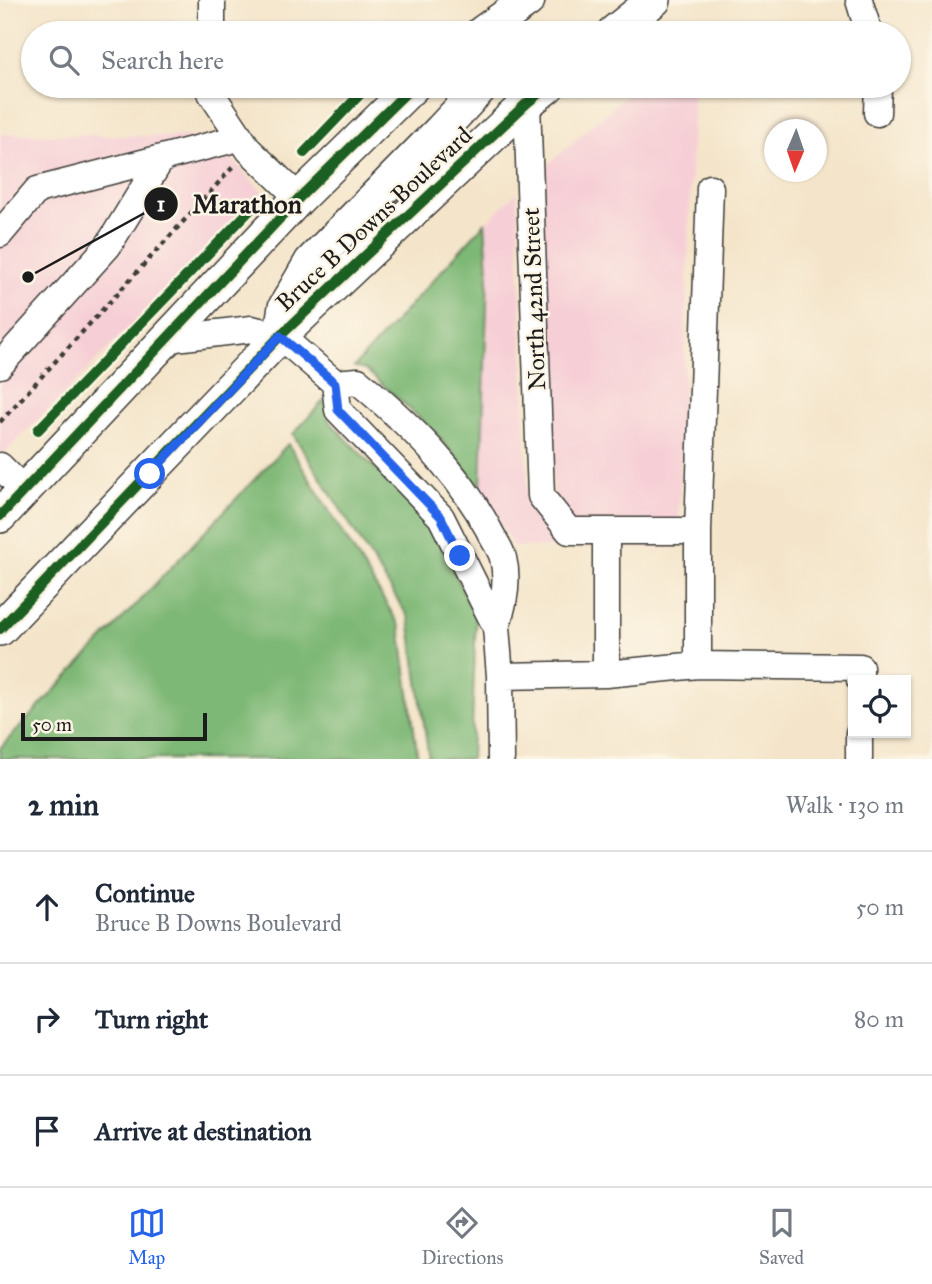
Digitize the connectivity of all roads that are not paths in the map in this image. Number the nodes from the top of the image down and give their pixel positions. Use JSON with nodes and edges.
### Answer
{"nodes":[{"id":1,"x":212,"y":0,"type":"edge"},
{"id":2,"x":527,"y":0,"type":"edge"},
{"id":3,"x":534,"y":0,"type":"edge"},
{"id":4,"x":654,"y":0,"type":"edge"},
{"id":5,"x":859,"y":0,"type":"edge"},
{"id":6,"x":212,"y":21,"type":"edge"},
{"id":7,"x":498,"y":21,"type":"edge"},
{"id":8,"x":530,"y":21,"type":"edge"},
{"id":9,"x":628,"y":21,"type":"edge"},
{"id":10,"x":865,"y":21,"type":"edge"},
{"id":11,"x":214,"y":98,"type":"edge"},
{"id":12,"x":401,"y":98,"type":"edge"},
{"id":13,"x":471,"y":98,"type":"edge"},
{"id":14,"x":533,"y":98,"type":"edge"},
{"id":15,"x":537,"y":98,"type":"edge"},
{"id":16,"x":878,"y":98,"type":"edge"},
{"id":17,"x":877,"y":113,"type":"dead end"},
{"id":18,"x":244,"y":144,"type":"junction"},
{"id":19,"x":162,"y":158,"type":"junction"},
{"id":20,"x":710,"y":188,"type":"dead end"},
{"id":21,"x":299,"y":198,"type":"junction"},
{"id":22,"x":0,"y":234,"type":"edge"},
{"id":23,"x":280,"y":336,"type":"junction"},
{"id":24,"x":167,"y":338,"type":"junction"},
{"id":25,"x":0,"y":365,"type":"edge"},
{"id":26,"x":335,"y":383,"type":"junction"},
{"id":27,"x":0,"y":466,"type":"edge"},
{"id":28,"x":24,"y":490,"type":"junction"},
{"id":29,"x":0,"y":516,"type":"edge"},
{"id":30,"x":606,"y":531,"type":"junction"},
{"id":31,"x":698,"y":531,"type":"junction"},
{"id":32,"x":496,"y":627,"type":"junction"},
{"id":33,"x":0,"y":629,"type":"edge"},
{"id":34,"x":698,"y":665,"type":"junction"},
{"id":35,"x":606,"y":674,"type":"junction"},
{"id":36,"x":860,"y":675,"type":"edge"},
{"id":37,"x":500,"y":676,"type":"junction"},
{"id":38,"x":859,"y":738,"type":"edge"},
{"id":39,"x":501,"y":759,"type":"edge"},
{"id":40,"x":859,"y":759,"type":"edge"}],
"edges":[{"from":1,"to":6,"type":"street"},
{"from":2,"to":7,"type":"main road"},
{"from":3,"to":8,"type":"main road"},
{"from":4,"to":9,"type":"main road"},
{"from":5,"to":10,"type":"street"},
{"from":11,"to":18,"type":"street"},
{"from":12,"to":21,"type":"main road"},
{"from":13,"to":23,"type":"main road"},
{"from":14,"to":23,"type":"main road","name":"Bruce B Downs Boulevard"},
{"from":15,"to":30,"type":"street","name":"North 42nd Street"},
{"from":16,"to":17,"type":"street"},
{"from":18,"to":19,"type":"street"},
{"from":18,"to":21,"type":"street"},
{"from":19,"to":22,"type":"street"},
{"from":19,"to":25,"type":"street"},
{"from":20,"to":31,"type":"street"},
{"from":21,"to":24,"type":"main road"},
{"from":23,"to":24,"type":"street"},
{"from":23,"to":26,"type":"street"},
{"from":23,"to":33,"type":"main road","name":"Bruce B Downs Boulevard"},
{"from":24,"to":28,"type":"main road"},
{"from":26,"to":32,"type":"street"},
{"from":26,"to":32,"type":"street"},
{"from":27,"to":28,"type":"street"},
{"from":28,"to":29,"type":"main road"},
{"from":30,"to":31,"type":"street"},
{"from":30,"to":35,"type":"street"},
{"from":31,"to":34,"type":"street"},
{"from":32,"to":37,"type":"street"},
{"from":34,"to":35,"type":"street"},
{"from":34,"to":36,"type":"street"},
{"from":35,"to":37,"type":"street"},
{"from":37,"to":39,"type":"street"},
{"from":38,"to":40,"type":"street"}]}
